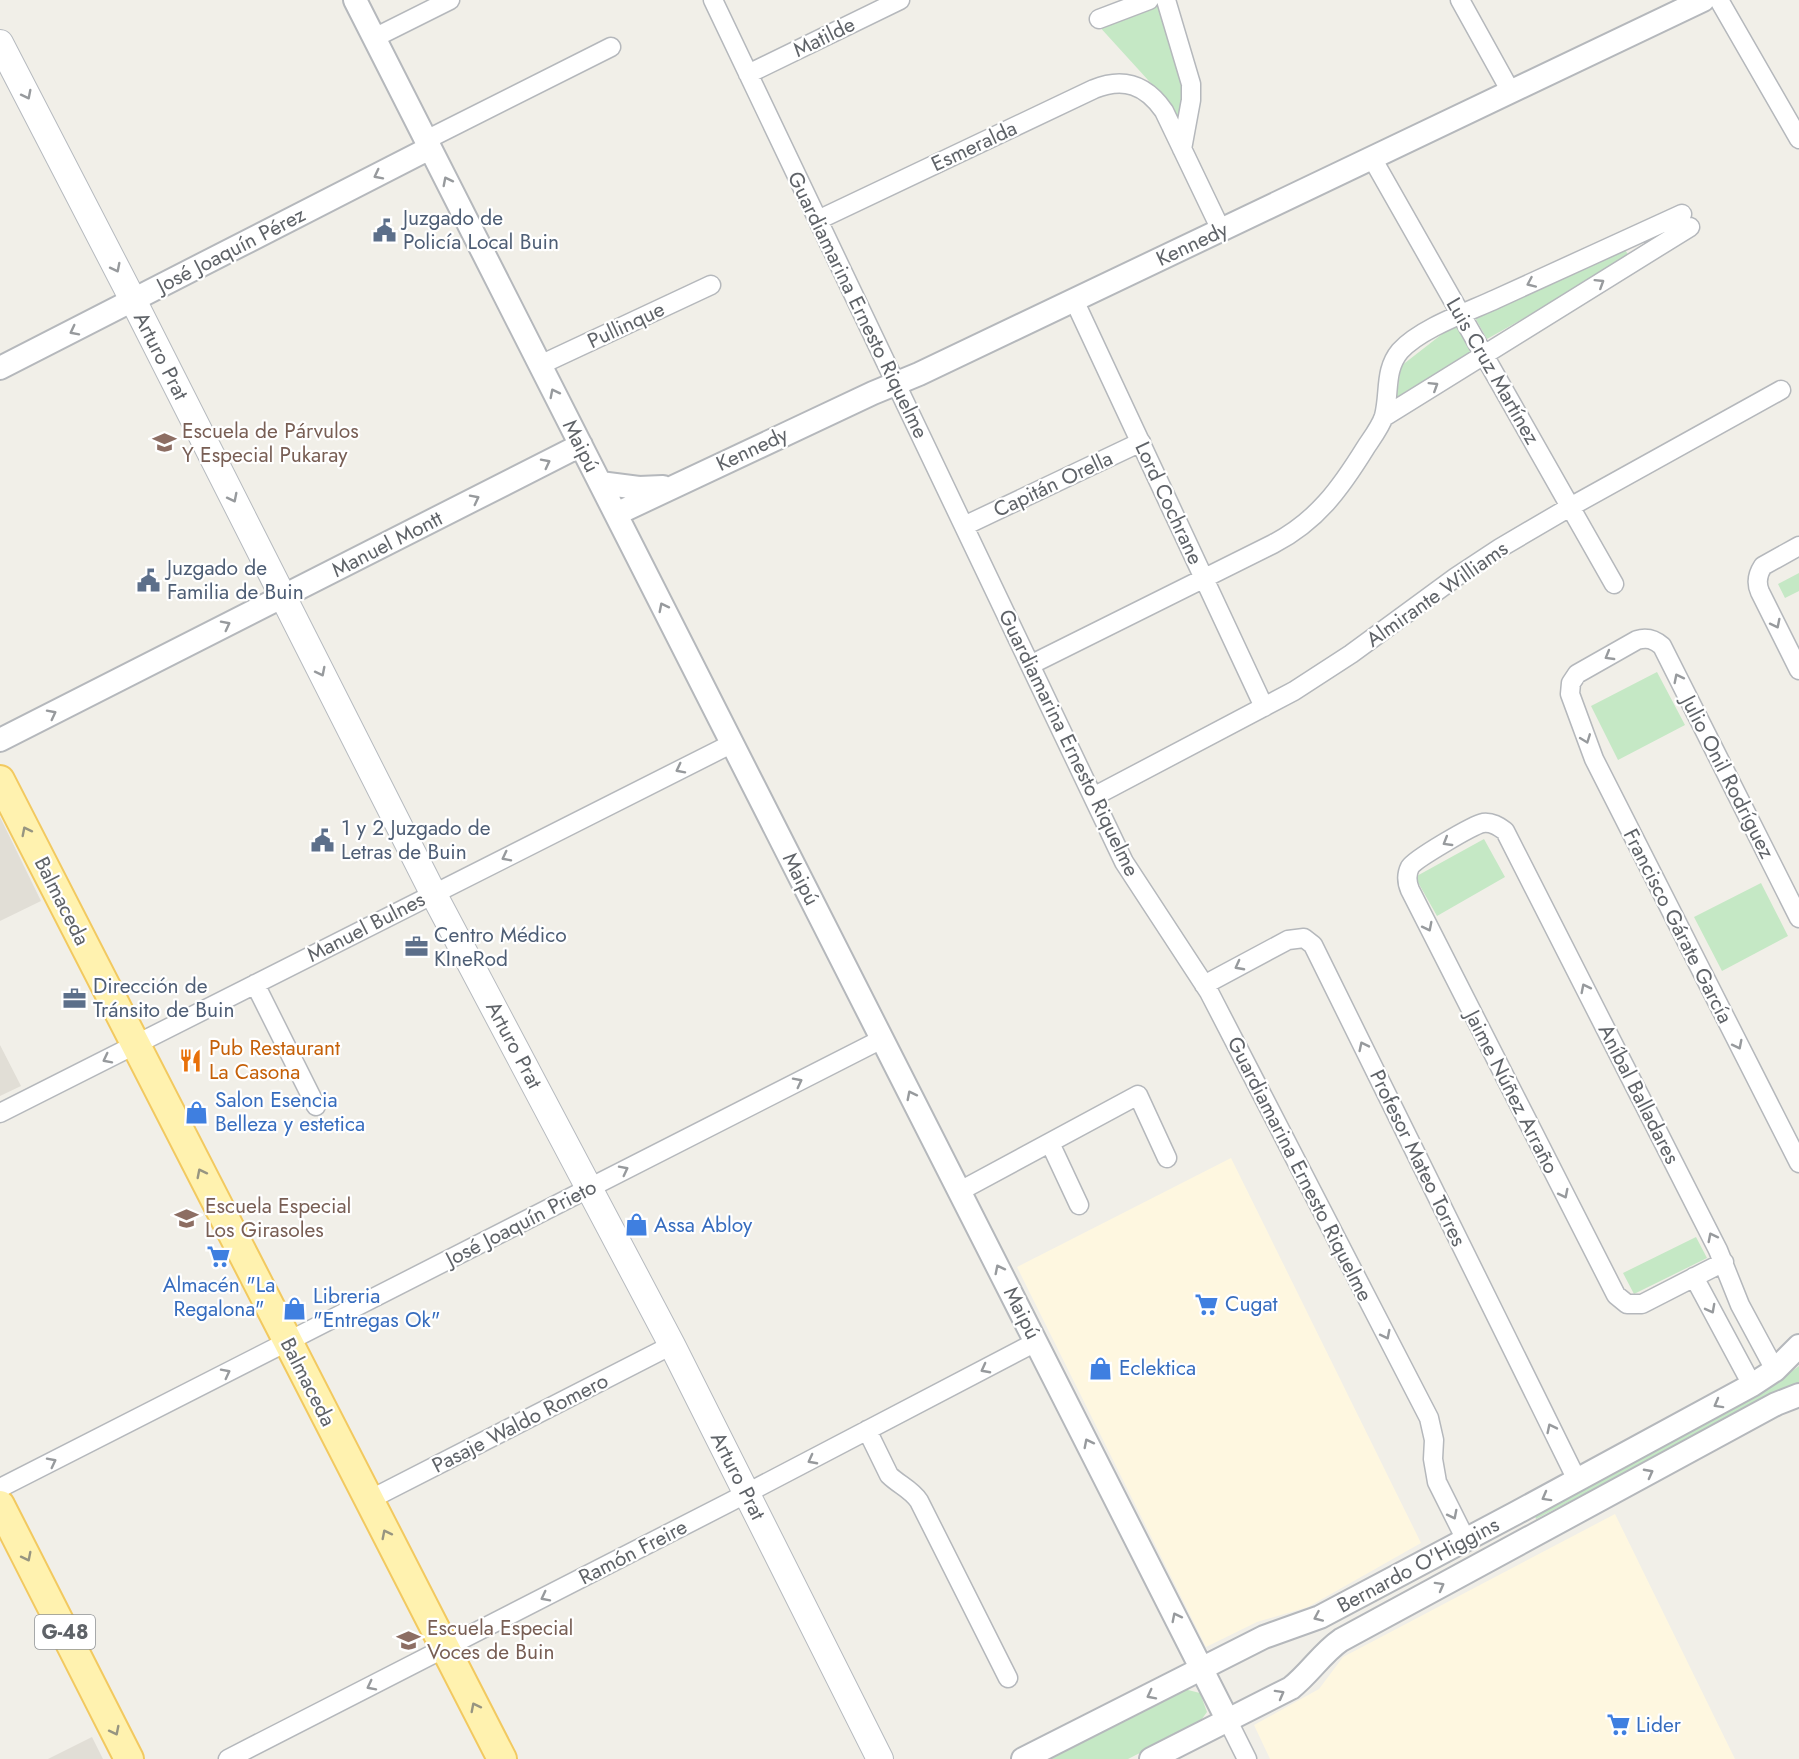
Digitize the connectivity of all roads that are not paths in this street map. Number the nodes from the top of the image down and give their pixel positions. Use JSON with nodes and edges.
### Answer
{"nodes":[{"id":1,"x":355,"y":0,"type":"edge"},
{"id":2,"x":450,"y":0,"type":"edge"},
{"id":3,"x":712,"y":0,"type":"edge"},
{"id":4,"x":900,"y":0,"type":"edge"},
{"id":5,"x":1149,"y":0,"type":"edge"},
{"id":6,"x":1166,"y":0,"type":"edge"},
{"id":7,"x":1460,"y":0,"type":"edge"},
{"id":8,"x":1703,"y":0,"type":"edge"},
{"id":9,"x":1719,"y":0,"type":"edge"},
{"id":10,"x":1099,"y":20,"type":"dead end"},
{"id":11,"x":374,"y":38,"type":"junction"},
{"id":12,"x":0,"y":43,"type":"edge"},
{"id":13,"x":611,"y":47,"type":"dead end"},
{"id":14,"x":748,"y":74,"type":"junction"},
{"id":15,"x":1511,"y":92,"type":"junction"},
{"id":16,"x":1799,"y":139,"type":"edge"},
{"id":17,"x":428,"y":144,"type":"junction"},
{"id":18,"x":1182,"y":149,"type":"junction"},
{"id":19,"x":1372,"y":158,"type":"junction"},
{"id":20,"x":818,"y":220,"type":"junction"},
{"id":21,"x":1221,"y":230,"type":"junction"},
{"id":22,"x":1641,"y":233,"type":"junction"},
{"id":23,"x":1651,"y":251,"type":"junction"},
{"id":24,"x":711,"y":285,"type":"dead end"},
{"id":25,"x":133,"y":300,"type":"junction"},
{"id":26,"x":1074,"y":300,"type":"junction"},
{"id":27,"x":1461,"y":315,"type":"junction"},
{"id":28,"x":1484,"y":355,"type":"junction"},
{"id":29,"x":540,"y":365,"type":"junction"},
{"id":30,"x":0,"y":368,"type":"edge"},
{"id":31,"x":896,"y":383,"type":"junction"},
{"id":32,"x":1781,"y":390,"type":"dead end"},
{"id":33,"x":1384,"y":417,"type":"junction"},
{"id":34,"x":1141,"y":442,"type":"junction"},
{"id":35,"x":581,"y":445,"type":"junction"},
{"id":36,"x":600,"y":483,"type":"junction"},
{"id":37,"x":680,"y":483,"type":"junction"},
{"id":38,"x":1570,"y":507,"type":"junction"},
{"id":39,"x":616,"y":513,"type":"junction"},
{"id":40,"x":964,"y":526,"type":"junction"},
{"id":41,"x":1799,"y":546,"type":"edge"},
{"id":42,"x":1204,"y":578,"type":"junction"},
{"id":43,"x":1614,"y":585,"type":"dead end"},
{"id":44,"x":283,"y":597,"type":"junction"},
{"id":45,"x":1030,"y":665,"type":"junction"},
{"id":46,"x":1799,"y":670,"type":"edge"},
{"id":47,"x":1571,"y":683,"type":"joint"},
{"id":48,"x":1264,"y":706,"type":"junction"},
{"id":49,"x":0,"y":740,"type":"edge"},
{"id":50,"x":733,"y":743,"type":"junction"},
{"id":51,"x":0,"y":780,"type":"edge"},
{"id":52,"x":1093,"y":797,"type":"junction"},
{"id":53,"x":1408,"y":873,"type":"joint"},
{"id":54,"x":433,"y":893,"type":"junction"},
{"id":55,"x":1799,"y":918,"type":"edge"},
{"id":56,"x":255,"y":984,"type":"junction"},
{"id":57,"x":1204,"y":985,"type":"junction"},
{"id":58,"x":882,"y":1039,"type":"junction"},
{"id":59,"x":135,"y":1044,"type":"junction"},
{"id":60,"x":316,"y":1106,"type":"dead end"},
{"id":61,"x":0,"y":1113,"type":"edge"},
{"id":62,"x":1050,"y":1143,"type":"junction"},
{"id":63,"x":1167,"y":1158,"type":"dead end"},
{"id":64,"x":1799,"y":1163,"type":"edge"},
{"id":65,"x":590,"y":1188,"type":"junction"},
{"id":66,"x":960,"y":1191,"type":"junction"},
{"id":67,"x":1079,"y":1204,"type":"dead end"},
{"id":68,"x":1724,"y":1262,"type":"junction"},
{"id":69,"x":1694,"y":1277,"type":"junction"},
{"id":70,"x":669,"y":1340,"type":"junction"},
{"id":71,"x":287,"y":1342,"type":"junction"},
{"id":72,"x":1036,"y":1342,"type":"junction"},
{"id":73,"x":1799,"y":1346,"type":"edge"},
{"id":74,"x":1774,"y":1370,"type":"junction"},
{"id":75,"x":1752,"y":1385,"type":"junction"},
{"id":76,"x":1799,"y":1395,"type":"edge"},
{"id":77,"x":867,"y":1430,"type":"junction"},
{"id":78,"x":1612,"y":1461,"type":"junction"},
{"id":79,"x":1577,"y":1480,"type":"junction"},
{"id":80,"x":1624,"y":1486,"type":"junction"},
{"id":81,"x":0,"y":1488,"type":"edge"},
{"id":82,"x":746,"y":1494,"type":"junction"},
{"id":83,"x":367,"y":1496,"type":"junction"},
{"id":84,"x":0,"y":1505,"type":"edge"},
{"id":85,"x":1516,"y":1514,"type":"junction"},
{"id":86,"x":1529,"y":1537,"type":"junction"},
{"id":87,"x":1466,"y":1540,"type":"junction"},
{"id":88,"x":445,"y":1648,"type":"junction"},
{"id":89,"x":1203,"y":1669,"type":"junction"},
{"id":90,"x":1008,"y":1678,"type":"dead end"},
{"id":91,"x":1228,"y":1720,"type":"junction"},
{"id":92,"x":129,"y":1759,"type":"edge"},
{"id":93,"x":228,"y":1759,"type":"edge"},
{"id":94,"x":502,"y":1759,"type":"edge"},
{"id":95,"x":879,"y":1759,"type":"edge"},
{"id":96,"x":1023,"y":1759,"type":"edge"},
{"id":97,"x":1151,"y":1759,"type":"edge"},
{"id":98,"x":1247,"y":1759,"type":"edge"}],
"edges":[{"from":1,"to":11,"type":"street","name":"Maipú"},
{"from":2,"to":11,"type":"street"},
{"from":3,"to":14,"type":"street","name":"Guardiamarina Ernesto Riquelme"},
{"from":4,"to":14,"type":"street","name":"Matilde"},
{"from":5,"to":10,"type":"street"},
{"from":6,"to":18,"type":"street"},
{"from":7,"to":15,"type":"street"},
{"from":8,"to":15,"type":"street","name":"Kennedy"},
{"from":9,"to":16,"type":"street"},
{"from":11,"to":17,"type":"street","name":"Maipú"},
{"from":12,"to":25,"type":"main road","name":"Arturo Prat","one_way":true},
{"from":13,"to":17,"type":"street"},
{"from":14,"to":20,"type":"street","name":"Guardiamarina Ernesto Riquelme"},
{"from":15,"to":19,"type":"street","name":"Kennedy"},
{"from":17,"to":25,"type":"street","name":"José Joaquín Pérez","one_way":true},
{"from":29,"to":17,"type":"street","name":"Maipú","one_way":true},
{"from":18,"to":20,"type":"street","name":"Esmeralda"},
{"from":18,"to":21,"type":"street"},
{"from":19,"to":21,"type":"street","name":"Kennedy"},
{"from":19,"to":27,"type":"street","name":"Luis Cruz Martínez"},
{"from":20,"to":31,"type":"street","name":"Guardiamarina Ernesto Riquelme"},
{"from":21,"to":26,"type":"street","name":"Kennedy"},
{"from":22,"to":23,"type":"street"},
{"from":22,"to":23,"type":"street"},
{"from":22,"to":27,"type":"street","one_way":true},
{"from":28,"to":23,"type":"street","one_way":true},
{"from":24,"to":29,"type":"street","name":"Pullinque"},
{"from":25,"to":30,"type":"street","name":"José Joaquín Pérez","one_way":true},
{"from":25,"to":44,"type":"main road","name":"Arturo Prat","one_way":true},
{"from":26,"to":31,"type":"street","name":"Kennedy"},
{"from":26,"to":34,"type":"street","name":"Lord Cochrane"},
{"from":27,"to":28,"type":"street","name":"Luis Cruz Martínez"},
{"from":27,"to":33,"type":"street"},
{"from":33,"to":28,"type":"street","one_way":true},
{"from":28,"to":38,"type":"street","name":"Luis Cruz Martínez"},
{"from":35,"to":29,"type":"street","name":"Maipú","one_way":true},
{"from":31,"to":37,"type":"street","name":"Kennedy"},
{"from":31,"to":40,"type":"street","name":"Guardiamarina Ernesto Riquelme"},
{"from":32,"to":38,"type":"street","name":"Almirante Williams"},
{"from":33,"to":42,"type":"street"},
{"from":34,"to":40,"type":"street","name":"Capitán Orella"},
{"from":34,"to":42,"type":"street","name":"Lord Cochrane"},
{"from":35,"to":36,"type":"street","name":"Maipú"},
{"from":44,"to":35,"type":"street","name":"Manuel Montt","one_way":true},
{"from":36,"to":37,"type":"street","name":"Kennedy"},
{"from":36,"to":39,"type":"street","name":"Maipú"},
{"from":37,"to":39,"type":"street","name":"Kennedy"},
{"from":38,"to":43,"type":"street","name":"Luis Cruz Martínez"},
{"from":38,"to":48,"type":"street","name":"Almirante Williams"},
{"from":50,"to":39,"type":"street","name":"Maipú","one_way":true},
{"from":40,"to":45,"type":"street","name":"Guardiamarina Ernesto Riquelme"},
{"from":41,"to":46,"type":"street","one_way":true},
{"from":42,"to":45,"type":"street"},
{"from":42,"to":48,"type":"street","name":"Lord Cochrane"},
{"from":49,"to":44,"type":"street","name":"Manuel Montt","one_way":true},
{"from":44,"to":54,"type":"main road","name":"Arturo Prat","one_way":true},
{"from":45,"to":52,"type":"street","name":"Guardiamarina Ernesto Riquelme"},
{"from":55,"to":47,"type":"street","name":"Julio Onil Rodríguez","one_way":true},
{"from":47,"to":64,"type":"street","name":"Francisco Gárate García","one_way":true},
{"from":48,"to":52,"type":"street","name":"Almirante Williams"},
{"from":50,"to":54,"type":"street","name":"Manuel Bulnes","one_way":true},
{"from":50,"to":58,"type":"street","name":"Maipú"},
{"from":59,"to":51,"type":"main road","name":"Balmaceda","one_way":true},
{"from":52,"to":57,"type":"street","name":"Guardiamarina Ernesto Riquelme"},
{"from":68,"to":53,"type":"street","name":"Aníbal Balladares","one_way":true},
{"from":53,"to":69,"type":"street","name":"Jaime Núñez Arraño","one_way":true},
{"from":54,"to":56,"type":"street","name":"Manuel Bulnes"},
{"from":54,"to":65,"type":"main road","name":"Arturo Prat"},
{"from":56,"to":59,"type":"street","name":"Manuel Bulnes"},
{"from":56,"to":60,"type":"street"},
{"from":79,"to":57,"type":"street","name":"Profesor Mateo Torres","one_way":true},
{"from":57,"to":87,"type":"street","name":"Guardiamarina Ernesto Riquelme","one_way":true},
{"from":65,"to":58,"type":"street","name":"José Joaquín Prieto","one_way":true},
{"from":66,"to":58,"type":"street","name":"Maipú","one_way":true},
{"from":59,"to":61,"type":"street","name":"Manuel Bulnes","one_way":true},
{"from":71,"to":59,"type":"main road","name":"Balmaceda","one_way":true},
{"from":62,"to":63,"type":"street"},
{"from":62,"to":66,"type":"street"},
{"from":62,"to":67,"type":"street"},
{"from":65,"to":70,"type":"main road","name":"Arturo Prat"},
{"from":65,"to":71,"type":"street","name":"José Joaquín Prieto"},
{"from":72,"to":66,"type":"street","name":"Maipú","one_way":true},
{"from":68,"to":69,"type":"street"},
{"from":68,"to":74,"type":"street","name":"Aníbal Balladares"},
{"from":69,"to":75,"type":"street","one_way":true},
{"from":70,"to":82,"type":"main road","name":"Arturo Prat"},
{"from":70,"to":83,"type":"street","name":"Pasaje Waldo Romero"},
{"from":81,"to":71,"type":"street","name":"José Joaquín Prieto","one_way":true},
{"from":71,"to":83,"type":"main road","name":"Balmaceda"},
{"from":72,"to":77,"type":"street","name":"Ramón Freire","one_way":true},
{"from":89,"to":72,"type":"street","name":"Maipú","one_way":true},
{"from":73,"to":74,"type":"street","name":"Bernardo O'Higgins"},
{"from":74,"to":75,"type":"street","name":"Bernardo O'Higgins"},
{"from":75,"to":78,"type":"street","name":"Bernardo O'Higgins","one_way":true},
{"from":80,"to":76,"type":"street","name":"Bernardo O'Higgins","one_way":true},
{"from":77,"to":82,"type":"street","name":"Ramón Freire","one_way":true},
{"from":77,"to":90,"type":"street"},
{"from":78,"to":79,"type":"street","name":"Bernardo O'Higgins"},
{"from":78,"to":80,"type":"street"},
{"from":79,"to":85,"type":"street","name":"Bernardo O'Higgins","one_way":true},
{"from":80,"to":86,"type":"street","name":"Bernardo O'Higgins"},
{"from":82,"to":88,"type":"street","name":"Ramón Freire","one_way":true},
{"from":82,"to":95,"type":"main road","name":"Arturo Prat"},
{"from":88,"to":83,"type":"main road","name":"Balmaceda","one_way":true},
{"from":84,"to":92,"type":"main road","number":"G-48","one_way":true},
{"from":85,"to":86,"type":"street"},
{"from":85,"to":87,"type":"street","name":"Bernardo O'Higgins"},
{"from":91,"to":86,"type":"street","name":"Bernardo O'Higgins","one_way":true},
{"from":87,"to":89,"type":"street","name":"Bernardo O'Higgins","one_way":true},
{"from":88,"to":93,"type":"street","name":"Ramón Freire","one_way":true},
{"from":94,"to":88,"type":"main road","name":"Balmaceda","one_way":true},
{"from":89,"to":91,"type":"street","name":"Maipú"},
{"from":89,"to":96,"type":"street","name":"Bernardo O'Higgins","one_way":true},
{"from":91,"to":97,"type":"street","name":"Bernardo O'Higgins"},
{"from":91,"to":98,"type":"street","name":"Maipú"}]}
